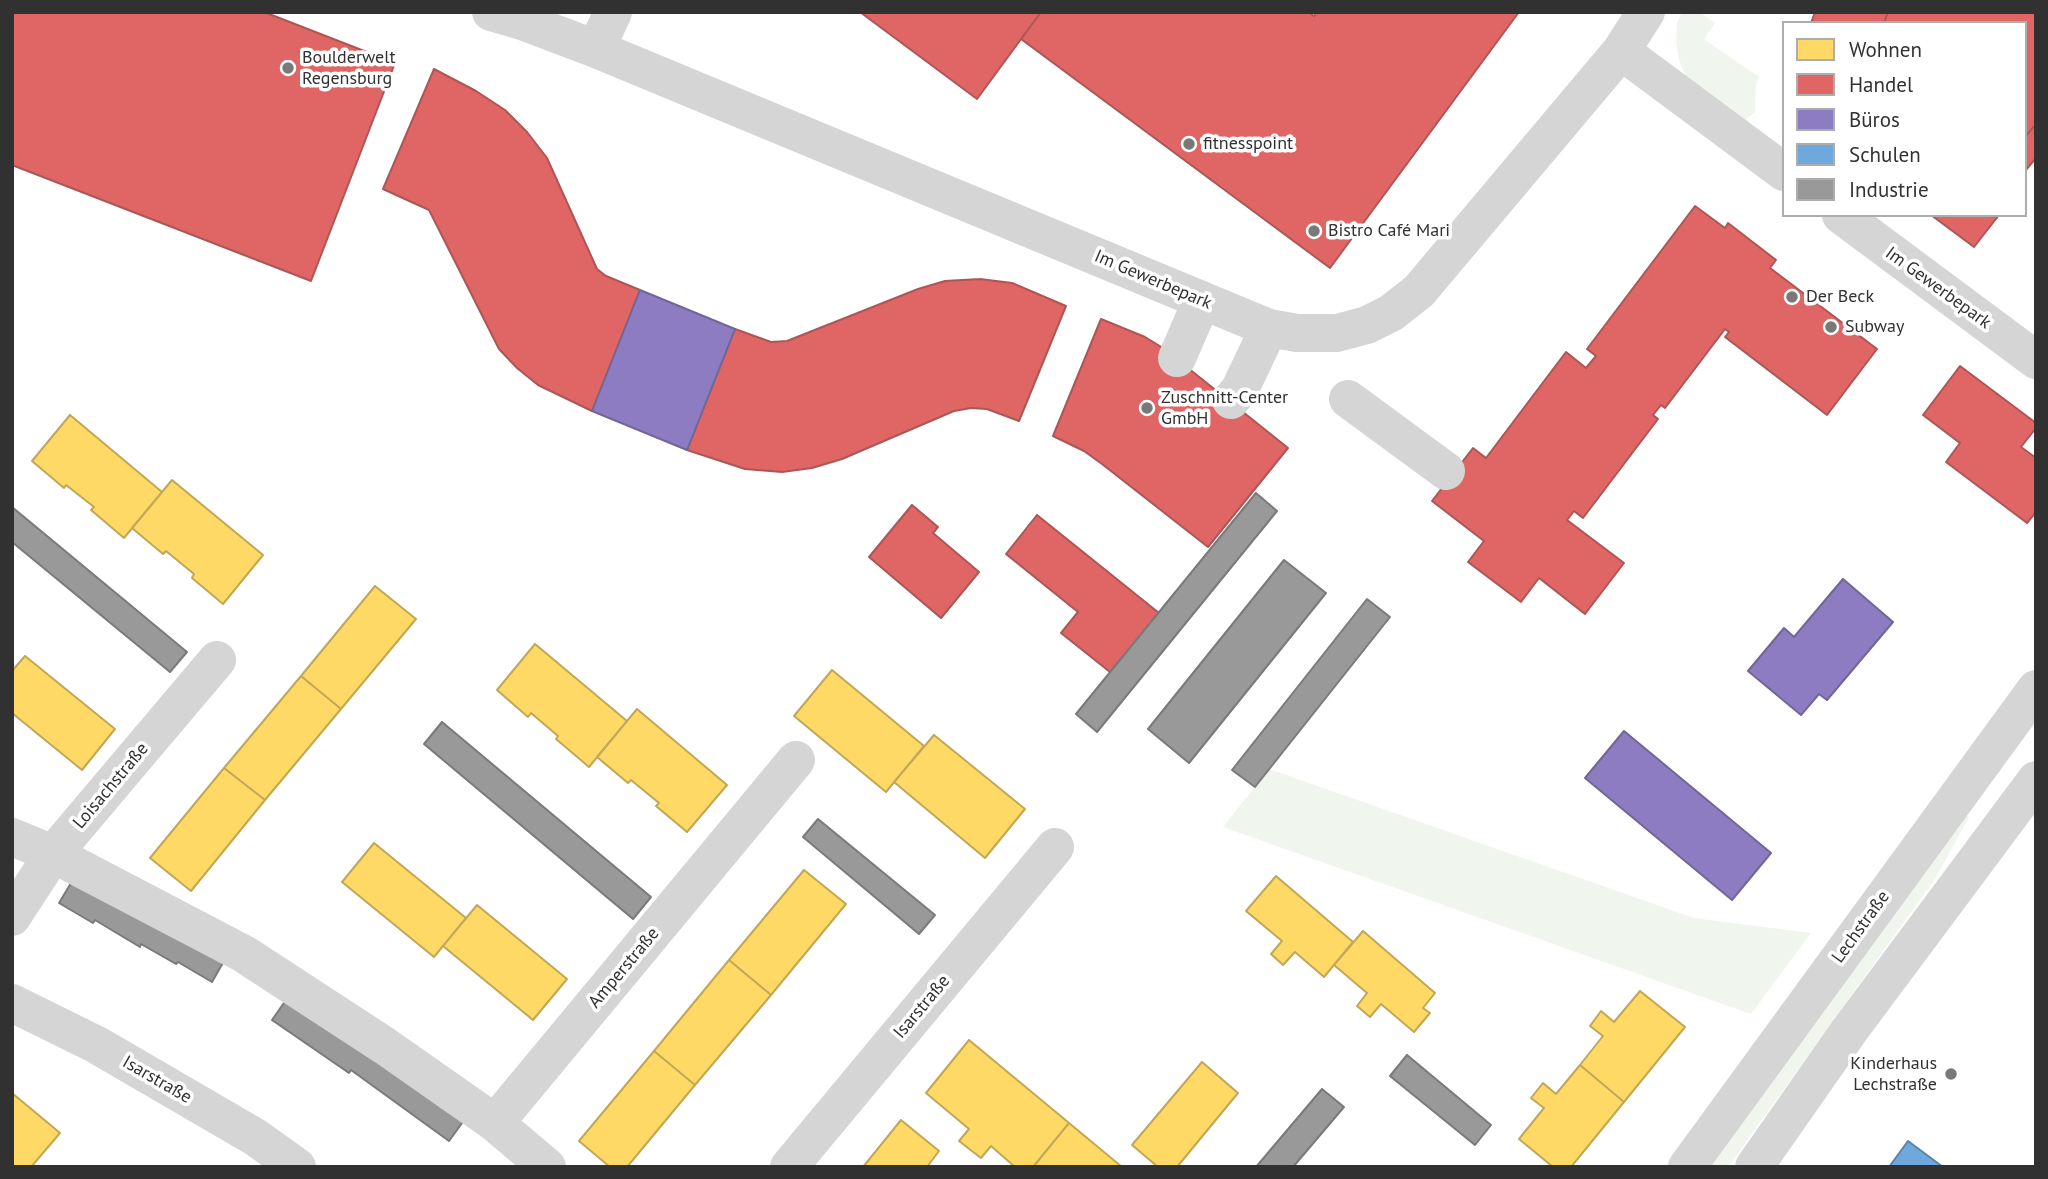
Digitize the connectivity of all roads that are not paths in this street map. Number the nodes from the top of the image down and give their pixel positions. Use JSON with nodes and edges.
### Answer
{"nodes":[{"id":1,"x":491,"y":12,"type":"edge"},
{"id":2,"x":613,"y":12,"type":"edge"},
{"id":3,"x":1646,"y":12,"type":"edge"},
{"id":4,"x":596,"y":49,"type":"junction"},
{"id":5,"x":1621,"y":51,"type":"junction"},
{"id":6,"x":1782,"y":171,"type":"edge"},
{"id":7,"x":1844,"y":217,"type":"edge"},
{"id":8,"x":1202,"y":300,"type":"junction"},
{"id":9,"x":1269,"y":328,"type":"junction"},
{"id":10,"x":1177,"y":358,"type":"dead end"},
{"id":11,"x":2036,"y":360,"type":"edge"},
{"id":12,"x":1349,"y":399,"type":"dead end"},
{"id":13,"x":1231,"y":400,"type":"dead end"},
{"id":14,"x":1446,"y":471,"type":"dead end"},
{"id":15,"x":217,"y":660,"type":"dead end"},
{"id":16,"x":2036,"y":689,"type":"edge"},
{"id":17,"x":796,"y":760,"type":"dead end"},
{"id":18,"x":2036,"y":780,"type":"edge"},
{"id":19,"x":12,"y":837,"type":"edge"},
{"id":20,"x":1055,"y":847,"type":"dead end"},
{"id":21,"x":53,"y":854,"type":"junction"},
{"id":22,"x":12,"y":917,"type":"edge"},
{"id":23,"x":12,"y":1003,"type":"edge"},
{"id":24,"x":495,"y":1123,"type":"junction"},
{"id":25,"x":297,"y":1167,"type":"edge"},
{"id":26,"x":547,"y":1167,"type":"edge"},
{"id":27,"x":789,"y":1167,"type":"edge"},
{"id":28,"x":1687,"y":1167,"type":"edge"},
{"id":29,"x":1754,"y":1167,"type":"edge"}],
"edges":[{"from":1,"to":4,"type":"street","name":"Im Gewerbepark"},
{"from":2,"to":4,"type":"street"},
{"from":3,"to":5,"type":"street","name":"Im Gewerbepark"},
{"from":4,"to":8,"type":"street","name":"Im Gewerbepark"},
{"from":5,"to":6,"type":"street"},
{"from":5,"to":9,"type":"street","name":"Im Gewerbepark"},
{"from":7,"to":11,"type":"street","name":"Im Gewerbepark"},
{"from":8,"to":9,"type":"street","name":"Im Gewerbepark"},
{"from":8,"to":10,"type":"street"},
{"from":9,"to":13,"type":"street"},
{"from":12,"to":14,"type":"street"},
{"from":15,"to":21,"type":"street","name":"Loisachstraße"},
{"from":16,"to":28,"type":"street","name":"Lechstraße"},
{"from":17,"to":24,"type":"street","name":"Amperstraße"},
{"from":18,"to":29,"type":"street"},
{"from":19,"to":21,"type":"street"},
{"from":20,"to":27,"type":"street","name":"Isarstraße"},
{"from":21,"to":22,"type":"street","name":"Loisachstraße"},
{"from":21,"to":24,"type":"street"},
{"from":23,"to":25,"type":"street","name":"Isarstraße"},
{"from":24,"to":26,"type":"street"}]}
